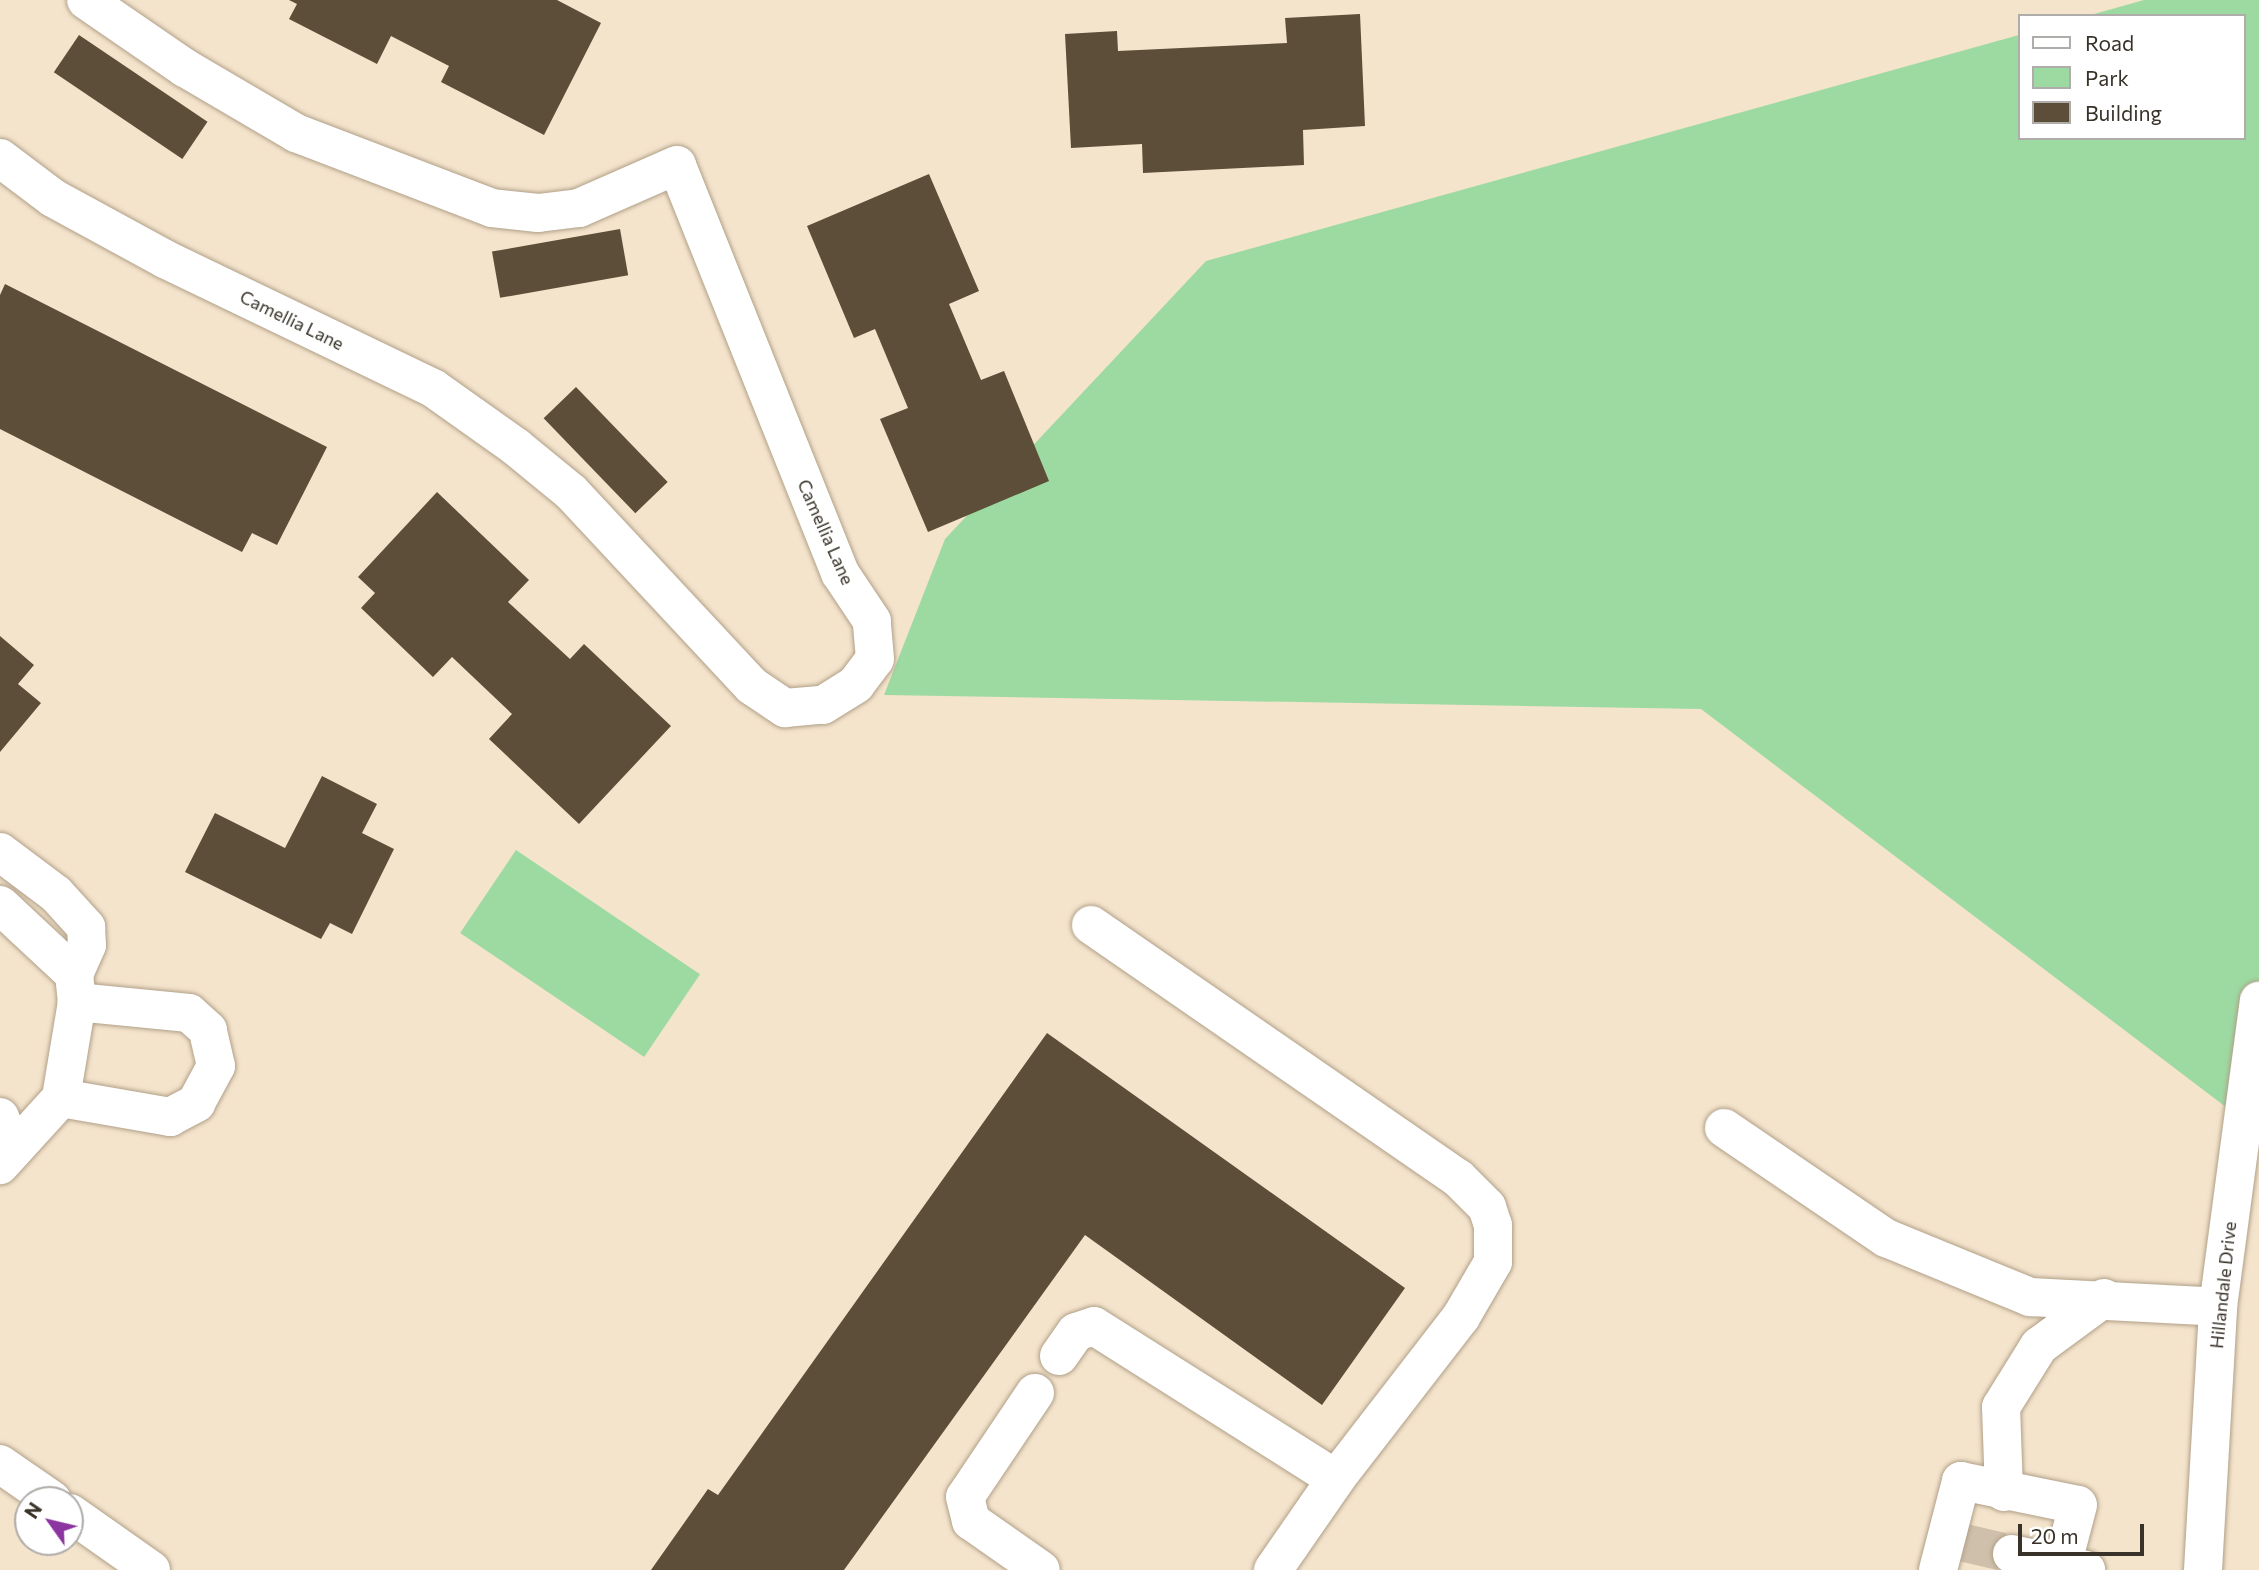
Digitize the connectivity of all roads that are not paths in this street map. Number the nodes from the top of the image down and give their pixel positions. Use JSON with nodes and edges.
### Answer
{"nodes":[{"id":1,"x":86,"y":0,"type":"edge"},
{"id":2,"x":0,"y":158,"type":"edge"},
{"id":3,"x":0,"y":852,"type":"edge"},
{"id":4,"x":37,"y":880,"type":"junction"},
{"id":5,"x":3,"y":913,"type":"edge"},
{"id":6,"x":1091,"y":925,"type":"dead end"},
{"id":7,"x":75,"y":988,"type":"junction"},
{"id":8,"x":2258,"y":1009,"type":"edge"},
{"id":9,"x":61,"y":1098,"type":"junction"},
{"id":10,"x":1724,"y":1128,"type":"dead end"},
{"id":11,"x":4,"y":1144,"type":"edge"},
{"id":12,"x":2104,"y":1298,"type":"junction"},
{"id":13,"x":2218,"y":1307,"type":"junction"},
{"id":14,"x":1059,"y":1356,"type":"dead end"},
{"id":15,"x":1035,"y":1393,"type":"dead end"},
{"id":16,"x":0,"y":1464,"type":"edge"},
{"id":17,"x":1336,"y":1479,"type":"junction"},
{"id":18,"x":32,"y":1486,"type":"edge"},
{"id":19,"x":2004,"y":1492,"type":"junction"},
{"id":20,"x":84,"y":1523,"type":"edge"},
{"id":21,"x":1949,"y":1551,"type":"edge"},
{"id":22,"x":2012,"y":1554,"type":"tunnel mouth"},
{"id":23,"x":2069,"y":1568,"type":"edge"},
{"id":24,"x":151,"y":1570,"type":"edge"},
{"id":25,"x":1041,"y":1570,"type":"edge"},
{"id":26,"x":1273,"y":1570,"type":"edge"},
{"id":27,"x":2203,"y":1570,"type":"edge"}],
"edges":[{"from":1,"to":2,"type":"street","name":"Camellia Lane"},
{"from":3,"to":4,"type":"street"},
{"from":4,"to":5,"type":"street"},
{"from":4,"to":7,"type":"street"},
{"from":5,"to":7,"type":"street"},
{"from":6,"to":17,"type":"street"},
{"from":7,"to":9,"type":"street"},
{"from":7,"to":9,"type":"street"},
{"from":8,"to":13,"type":"street","name":"Hillandale Drive"},
{"from":9,"to":11,"type":"street"},
{"from":10,"to":12,"type":"street"},
{"from":12,"to":13,"type":"street"},
{"from":12,"to":19,"type":"street"},
{"from":13,"to":27,"type":"street","name":"Hillandale Drive"},
{"from":14,"to":17,"type":"street"},
{"from":15,"to":25,"type":"street"},
{"from":16,"to":18,"type":"street"},
{"from":17,"to":26,"type":"street"},
{"from":19,"to":21,"type":"street"},
{"from":19,"to":23,"type":"street"},
{"from":20,"to":24,"type":"street"},
{"from":22,"to":23,"type":"street"}]}
